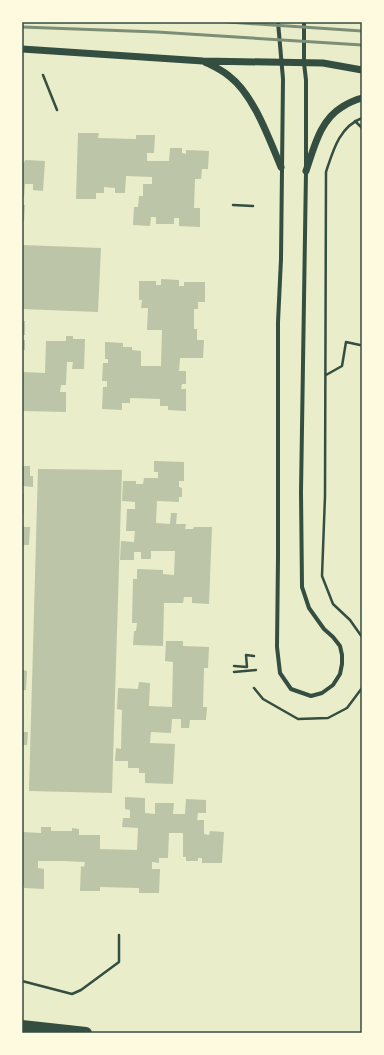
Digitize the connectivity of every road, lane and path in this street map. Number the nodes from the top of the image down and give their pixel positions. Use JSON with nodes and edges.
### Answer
{"nodes":[{"id":1,"x":278,"y":22,"type":"edge"},
{"id":2,"x":304,"y":22,"type":"edge"},
{"id":3,"x":22,"y":49,"type":"edge"},
{"id":4,"x":203,"y":61,"type":"junction"},
{"id":5,"x":282,"y":63,"type":"junction"},
{"id":6,"x":304,"y":63,"type":"junction"},
{"id":7,"x":362,"y":70,"type":"edge"},
{"id":8,"x":43,"y":75,"type":"dead end"},
{"id":9,"x":362,"y":98,"type":"edge"},
{"id":10,"x":57,"y":110,"type":"dead end"},
{"id":11,"x":362,"y":118,"type":"edge"},
{"id":12,"x":355,"y":121,"type":"junction"},
{"id":13,"x":362,"y":128,"type":"edge"},
{"id":14,"x":281,"y":167,"type":"junction"},
{"id":15,"x":306,"y":171,"type":"junction"},
{"id":16,"x":233,"y":205,"type":"dead end"},
{"id":17,"x":253,"y":206,"type":"dead end"},
{"id":18,"x":360,"y":345,"type":"dead end"},
{"id":19,"x":326,"y":375,"type":"junction"},
{"id":20,"x":362,"y":636,"type":"edge"},
{"id":21,"x":254,"y":656,"type":"dead end"},
{"id":22,"x":234,"y":666,"type":"dead end"},
{"id":23,"x":256,"y":670,"type":"dead end"},
{"id":24,"x":234,"y":672,"type":"dead end"},
{"id":25,"x":119,"y":935,"type":"dead end"},
{"id":26,"x":22,"y":981,"type":"edge"},
{"id":27,"x":22,"y":1026,"type":"edge"},
{"id":28,"x":86,"y":1033,"type":"edge"}],
"edges":[{"from":1,"to":5,"type":"street"},
{"from":2,"to":6,"type":"street"},
{"from":3,"to":4,"type":"street"},
{"from":4,"to":5,"type":"street"},
{"from":4,"to":14,"type":"street"},
{"from":5,"to":6,"type":"street"},
{"from":5,"to":14,"type":"street"},
{"from":6,"to":7,"type":"street"},
{"from":6,"to":15,"type":"street"},
{"from":8,"to":10,"type":"path"},
{"from":9,"to":15,"type":"street"},
{"from":11,"to":12,"type":"path"},
{"from":12,"to":13,"type":"path"},
{"from":12,"to":19,"type":"path"},
{"from":14,"to":15,"type":"street"},
{"from":16,"to":17,"type":"path"},
{"from":18,"to":19,"type":"path"},
{"from":19,"to":20,"type":"path"},
{"from":21,"to":22,"type":"path"},
{"from":23,"to":24,"type":"path"},
{"from":25,"to":26,"type":"path"},
{"from":27,"to":28,"type":"highway"}]}
